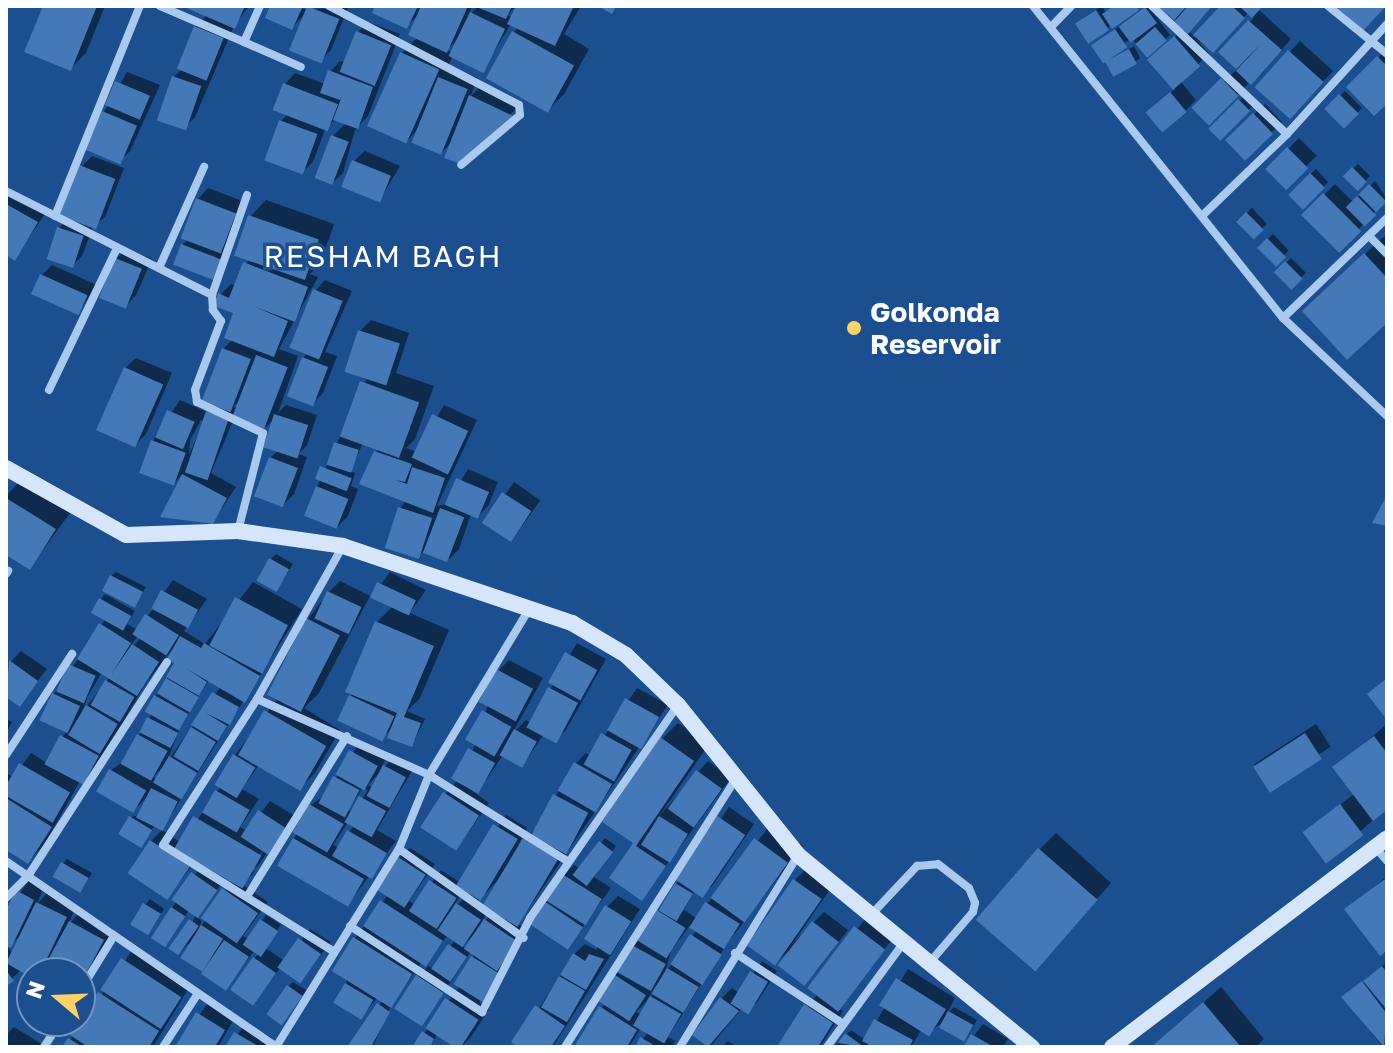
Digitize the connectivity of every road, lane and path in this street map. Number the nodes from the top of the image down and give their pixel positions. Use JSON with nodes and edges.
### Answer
{"nodes":[{"id":1,"x":140,"y":6,"type":"edge"},
{"id":2,"x":160,"y":6,"type":"edge"},
{"id":3,"x":260,"y":6,"type":"edge"},
{"id":4,"x":329,"y":6,"type":"edge"},
{"id":5,"x":1033,"y":6,"type":"edge"},
{"id":6,"x":1071,"y":6,"type":"edge"},
{"id":7,"x":1152,"y":6,"type":"edge"},
{"id":8,"x":1328,"y":6,"type":"edge"},
{"id":9,"x":1387,"y":24,"type":"edge"},
{"id":10,"x":1051,"y":27,"type":"junction"},
{"id":11,"x":244,"y":42,"type":"junction"},
{"id":12,"x":1368,"y":42,"type":"junction"},
{"id":13,"x":1387,"y":54,"type":"edge"},
{"id":14,"x":301,"y":67,"type":"dead end"},
{"id":15,"x":1287,"y":134,"type":"junction"},
{"id":16,"x":461,"y":165,"type":"dead end"},
{"id":17,"x":204,"y":167,"type":"dead end"},
{"id":18,"x":6,"y":191,"type":"edge"},
{"id":19,"x":247,"y":195,"type":"dead end"},
{"id":20,"x":1204,"y":214,"type":"junction"},
{"id":21,"x":55,"y":216,"type":"junction"},
{"id":22,"x":1387,"y":218,"type":"edge"},
{"id":23,"x":1369,"y":236,"type":"junction"},
{"id":24,"x":117,"y":248,"type":"junction"},
{"id":25,"x":1387,"y":254,"type":"edge"},
{"id":26,"x":159,"y":268,"type":"junction"},
{"id":27,"x":212,"y":295,"type":"junction"},
{"id":28,"x":1283,"y":318,"type":"junction"},
{"id":29,"x":49,"y":390,"type":"dead end"},
{"id":30,"x":1387,"y":416,"type":"edge"},
{"id":31,"x":6,"y":468,"type":"edge"},
{"id":32,"x":238,"y":531,"type":"junction"},
{"id":33,"x":343,"y":546,"type":"junction"},
{"id":34,"x":531,"y":607,"type":"junction"},
{"id":35,"x":72,"y":654,"type":"dead end"},
{"id":36,"x":167,"y":662,"type":"dead end"},
{"id":37,"x":257,"y":699,"type":"junction"},
{"id":38,"x":678,"y":705,"type":"junction"},
{"id":39,"x":347,"y":736,"type":"junction"},
{"id":40,"x":6,"y":755,"type":"edge"},
{"id":41,"x":429,"y":775,"type":"junction"},
{"id":42,"x":735,"y":780,"type":"junction"},
{"id":43,"x":1381,"y":843,"type":"edge"},
{"id":44,"x":399,"y":849,"type":"junction"},
{"id":45,"x":798,"y":855,"type":"junction"},
{"id":46,"x":6,"y":861,"type":"edge"},
{"id":47,"x":567,"y":861,"type":"junction"},
{"id":48,"x":1387,"y":861,"type":"edge"},
{"id":49,"x":28,"y":876,"type":"junction"},
{"id":50,"x":248,"y":895,"type":"junction"},
{"id":51,"x":6,"y":898,"type":"edge"},
{"id":52,"x":869,"y":917,"type":"junction"},
{"id":53,"x":350,"y":926,"type":"junction"},
{"id":54,"x":114,"y":936,"type":"junction"},
{"id":55,"x":524,"y":938,"type":"junction"},
{"id":56,"x":902,"y":945,"type":"junction"},
{"id":57,"x":333,"y":951,"type":"junction"},
{"id":58,"x":735,"y":953,"type":"junction"},
{"id":59,"x":96,"y":965,"type":"edge"},
{"id":60,"x":927,"y":965,"type":"junction"},
{"id":61,"x":197,"y":995,"type":"junction"},
{"id":62,"x":842,"y":1023,"type":"junction"},
{"id":63,"x":163,"y":1047,"type":"edge"},
{"id":64,"x":276,"y":1047,"type":"edge"},
{"id":65,"x":565,"y":1047,"type":"edge"},
{"id":66,"x":680,"y":1047,"type":"edge"},
{"id":67,"x":827,"y":1047,"type":"edge"},
{"id":68,"x":1032,"y":1047,"type":"edge"},
{"id":69,"x":1112,"y":1047,"type":"edge"}],
"edges":[{"from":1,"to":21,"type":"street"},
{"from":2,"to":11,"type":"street"},
{"from":3,"to":11,"type":"street"},
{"from":4,"to":16,"type":"street"},
{"from":5,"to":10,"type":"street"},
{"from":6,"to":10,"type":"street"},
{"from":7,"to":15,"type":"street"},
{"from":8,"to":12,"type":"street"},
{"from":9,"to":12,"type":"street"},
{"from":10,"to":20,"type":"street"},
{"from":11,"to":14,"type":"street"},
{"from":12,"to":13,"type":"street"},
{"from":12,"to":15,"type":"street"},
{"from":15,"to":20,"type":"street"},
{"from":17,"to":26,"type":"street"},
{"from":18,"to":21,"type":"street"},
{"from":19,"to":27,"type":"street"},
{"from":20,"to":28,"type":"street"},
{"from":21,"to":24,"type":"street"},
{"from":22,"to":23,"type":"street"},
{"from":23,"to":25,"type":"street"},
{"from":23,"to":28,"type":"street"},
{"from":24,"to":26,"type":"street"},
{"from":24,"to":29,"type":"street"},
{"from":26,"to":27,"type":"street"},
{"from":27,"to":32,"type":"street"},
{"from":28,"to":30,"type":"street"},
{"from":31,"to":32,"type":"street"},
{"from":32,"to":33,"type":"street"},
{"from":33,"to":34,"type":"street"},
{"from":33,"to":37,"type":"street"},
{"from":34,"to":38,"type":"street"},
{"from":34,"to":41,"type":"street"},
{"from":35,"to":40,"type":"street"},
{"from":36,"to":49,"type":"street"},
{"from":37,"to":39,"type":"street"},
{"from":37,"to":50,"type":"street"},
{"from":38,"to":42,"type":"street"},
{"from":38,"to":47,"type":"street"},
{"from":39,"to":41,"type":"street"},
{"from":39,"to":50,"type":"street"},
{"from":41,"to":44,"type":"street"},
{"from":41,"to":47,"type":"street"},
{"from":42,"to":45,"type":"street"},
{"from":42,"to":65,"type":"street"},
{"from":43,"to":48,"type":"street"},
{"from":43,"to":69,"type":"street"},
{"from":44,"to":53,"type":"street"},
{"from":44,"to":55,"type":"street"},
{"from":45,"to":52,"type":"street"},
{"from":45,"to":58,"type":"street"},
{"from":46,"to":49,"type":"street"},
{"from":47,"to":55,"type":"street"},
{"from":49,"to":51,"type":"street"},
{"from":49,"to":54,"type":"street"},
{"from":50,"to":57,"type":"street"},
{"from":52,"to":56,"type":"street"},
{"from":52,"to":60,"type":"street"},
{"from":53,"to":55,"type":"street"},
{"from":53,"to":57,"type":"street"},
{"from":54,"to":59,"type":"street"},
{"from":54,"to":61,"type":"street"},
{"from":56,"to":60,"type":"street"},
{"from":56,"to":62,"type":"street"},
{"from":57,"to":64,"type":"street"},
{"from":58,"to":62,"type":"street"},
{"from":58,"to":66,"type":"street"},
{"from":60,"to":68,"type":"street"},
{"from":61,"to":63,"type":"street"},
{"from":61,"to":64,"type":"street"},
{"from":62,"to":67,"type":"street"}]}
